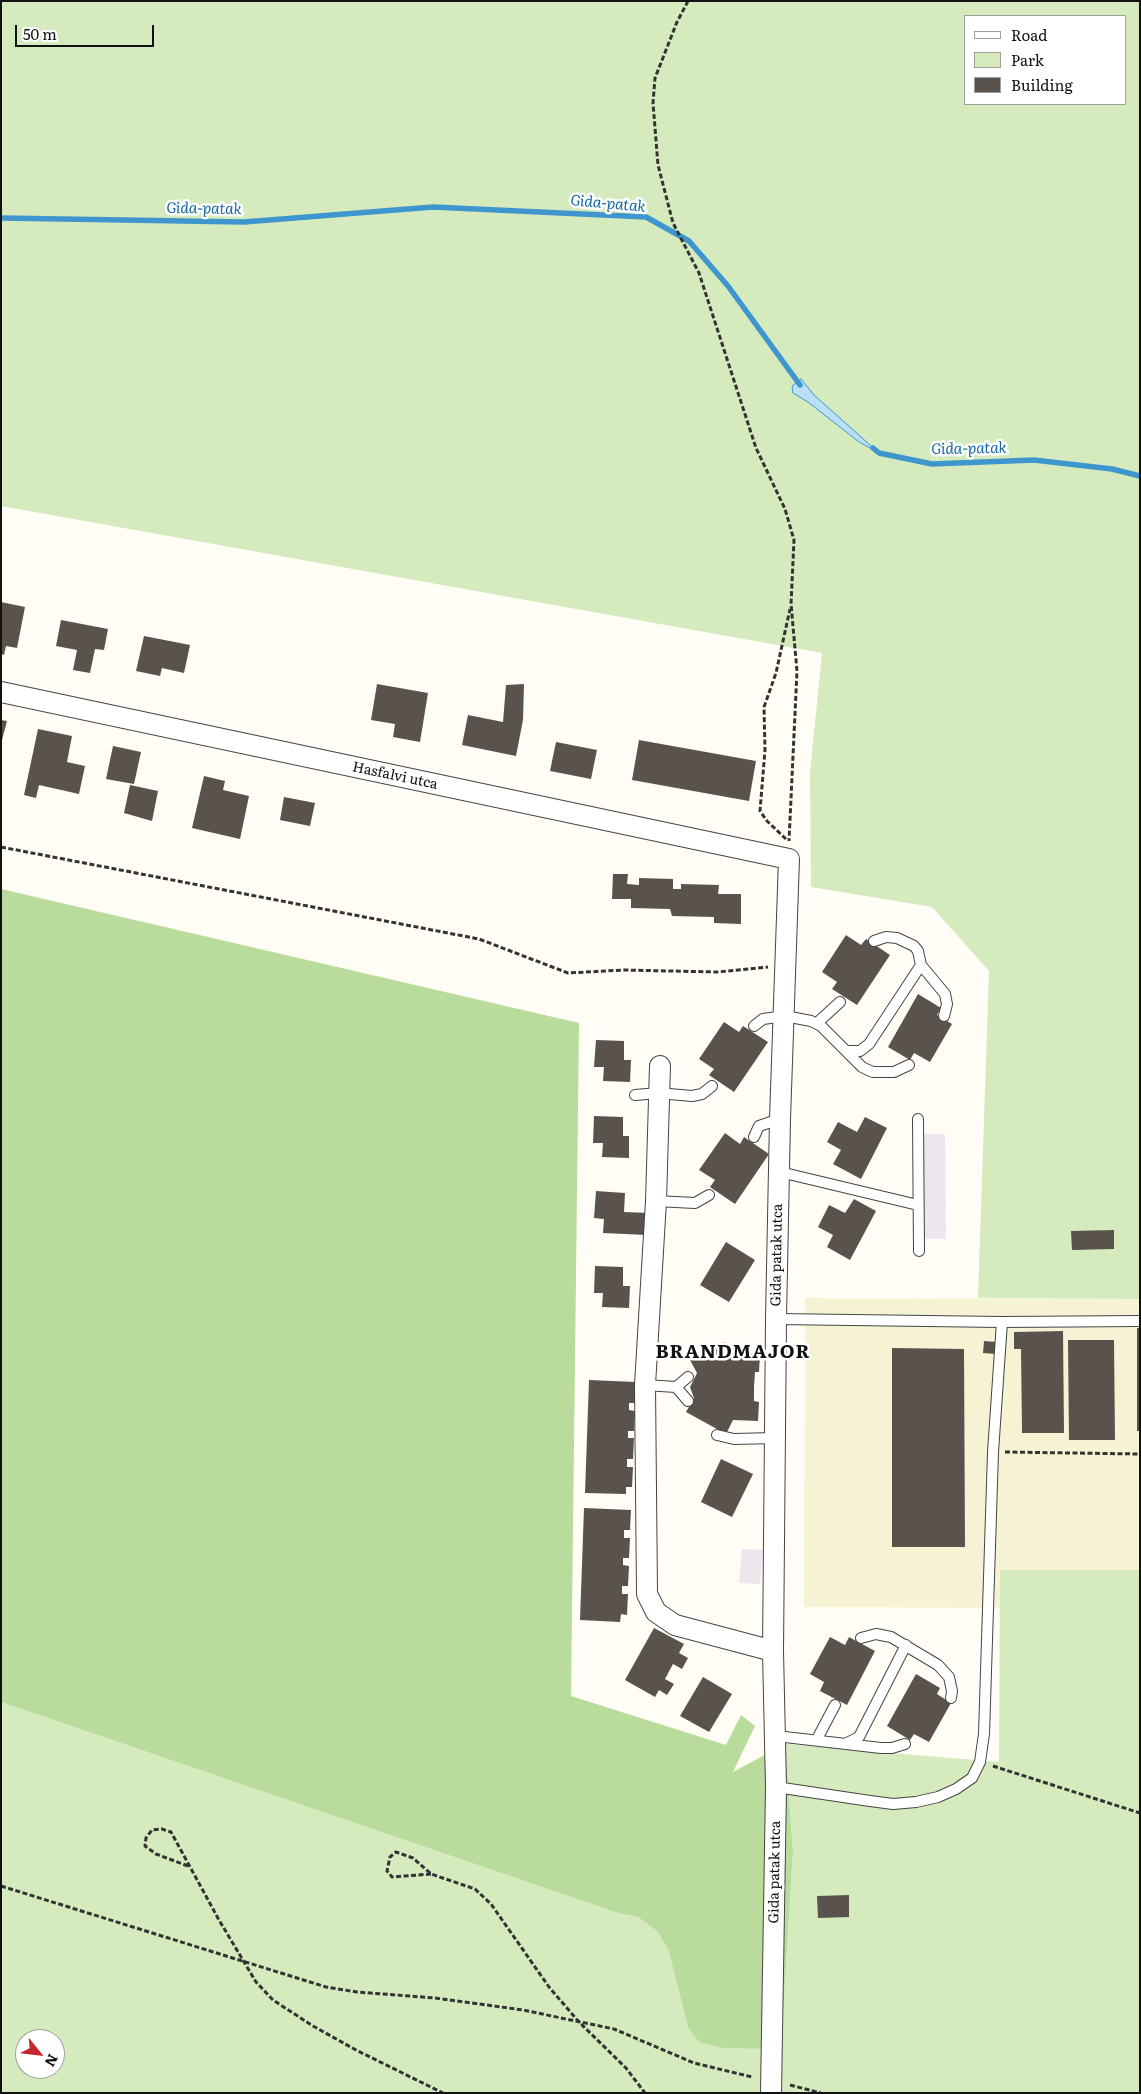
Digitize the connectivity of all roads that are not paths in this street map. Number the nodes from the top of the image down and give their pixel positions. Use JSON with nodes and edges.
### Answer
{"nodes":[{"id":1,"x":1,"y":692,"type":"edge"},
{"id":2,"x":789,"y":850,"type":"joint"},
{"id":3,"x":874,"y":941,"type":"dead end"},
{"id":4,"x":921,"y":965,"type":"junction"},
{"id":5,"x":840,"y":1002,"type":"dead end"},
{"id":6,"x":785,"y":1016,"type":"junction"},
{"id":7,"x":944,"y":1016,"type":"dead end"},
{"id":8,"x":817,"y":1023,"type":"junction"},
{"id":9,"x":754,"y":1026,"type":"dead end"},
{"id":10,"x":848,"y":1051,"type":"junction"},
{"id":11,"x":909,"y":1065,"type":"dead end"},
{"id":12,"x":660,"y":1066,"type":"dead end"},
{"id":13,"x":712,"y":1086,"type":"dead end"},
{"id":14,"x":658,"y":1093,"type":"junction"},
{"id":15,"x":635,"y":1095,"type":"dead end"},
{"id":16,"x":780,"y":1119,"type":"junction"},
{"id":17,"x":918,"y":1119,"type":"dead end"},
{"id":18,"x":754,"y":1137,"type":"dead end"},
{"id":19,"x":780,"y":1172,"type":"junction"},
{"id":20,"x":709,"y":1195,"type":"dead end"},
{"id":21,"x":656,"y":1201,"type":"junction"},
{"id":22,"x":918,"y":1205,"type":"junction"},
{"id":23,"x":918,"y":1251,"type":"dead end"},
{"id":24,"x":776,"y":1319,"type":"junction"},
{"id":25,"x":1140,"y":1321,"type":"edge"},
{"id":26,"x":1002,"y":1322,"type":"junction"},
{"id":27,"x":688,"y":1377,"type":"dead end"},
{"id":28,"x":644,"y":1385,"type":"junction"},
{"id":29,"x":676,"y":1387,"type":"junction"},
{"id":30,"x":688,"y":1401,"type":"dead end"},
{"id":31,"x":717,"y":1435,"type":"dead end"},
{"id":32,"x":775,"y":1438,"type":"junction"},
{"id":33,"x":861,"y":1638,"type":"dead end"},
{"id":34,"x":906,"y":1645,"type":"junction"},
{"id":35,"x":773,"y":1651,"type":"junction"},
{"id":36,"x":951,"y":1698,"type":"dead end"},
{"id":37,"x":835,"y":1705,"type":"dead end"},
{"id":38,"x":776,"y":1736,"type":"junction"},
{"id":39,"x":817,"y":1740,"type":"junction"},
{"id":40,"x":846,"y":1743,"type":"junction"},
{"id":41,"x":905,"y":1744,"type":"dead end"},
{"id":42,"x":776,"y":1787,"type":"junction"},
{"id":43,"x":771,"y":2086,"type":"edge"}],
"edges":[{"from":1,"to":2,"type":"street","name":"Hasfalvi utca"},
{"from":2,"to":6,"type":"street","name":"Gida patak utca"},
{"from":3,"to":4,"type":"lane"},
{"from":4,"to":7,"type":"lane"},
{"from":4,"to":10,"type":"lane"},
{"from":5,"to":8,"type":"lane"},
{"from":6,"to":8,"type":"lane"},
{"from":6,"to":9,"type":"lane"},
{"from":6,"to":16,"type":"street","name":"Gida patak utca"},
{"from":8,"to":10,"type":"lane"},
{"from":10,"to":11,"type":"lane"},
{"from":12,"to":14,"type":"street"},
{"from":13,"to":14,"type":"lane"},
{"from":14,"to":15,"type":"lane"},
{"from":14,"to":21,"type":"street"},
{"from":16,"to":18,"type":"lane"},
{"from":16,"to":19,"type":"street","name":"Gida patak utca"},
{"from":17,"to":22,"type":"lane"},
{"from":19,"to":22,"type":"lane"},
{"from":19,"to":24,"type":"street","name":"Gida patak utca"},
{"from":20,"to":21,"type":"lane"},
{"from":21,"to":28,"type":"street"},
{"from":22,"to":23,"type":"lane"},
{"from":24,"to":26,"type":"lane"},
{"from":24,"to":32,"type":"street","name":"Gida patak utca"},
{"from":25,"to":26,"type":"lane"},
{"from":26,"to":42,"type":"lane"},
{"from":27,"to":29,"type":"lane"},
{"from":28,"to":29,"type":"lane"},
{"from":28,"to":35,"type":"street"},
{"from":29,"to":30,"type":"lane"},
{"from":31,"to":32,"type":"lane"},
{"from":32,"to":35,"type":"street","name":"Gida patak utca"},
{"from":33,"to":34,"type":"lane"},
{"from":34,"to":36,"type":"lane"},
{"from":34,"to":40,"type":"lane"},
{"from":35,"to":38,"type":"street","name":"Gida patak utca"},
{"from":37,"to":39,"type":"lane"},
{"from":38,"to":39,"type":"lane"},
{"from":38,"to":42,"type":"street","name":"Gida patak utca"},
{"from":39,"to":40,"type":"lane"},
{"from":40,"to":41,"type":"lane"},
{"from":42,"to":43,"type":"street","name":"Gida patak utca"}]}
